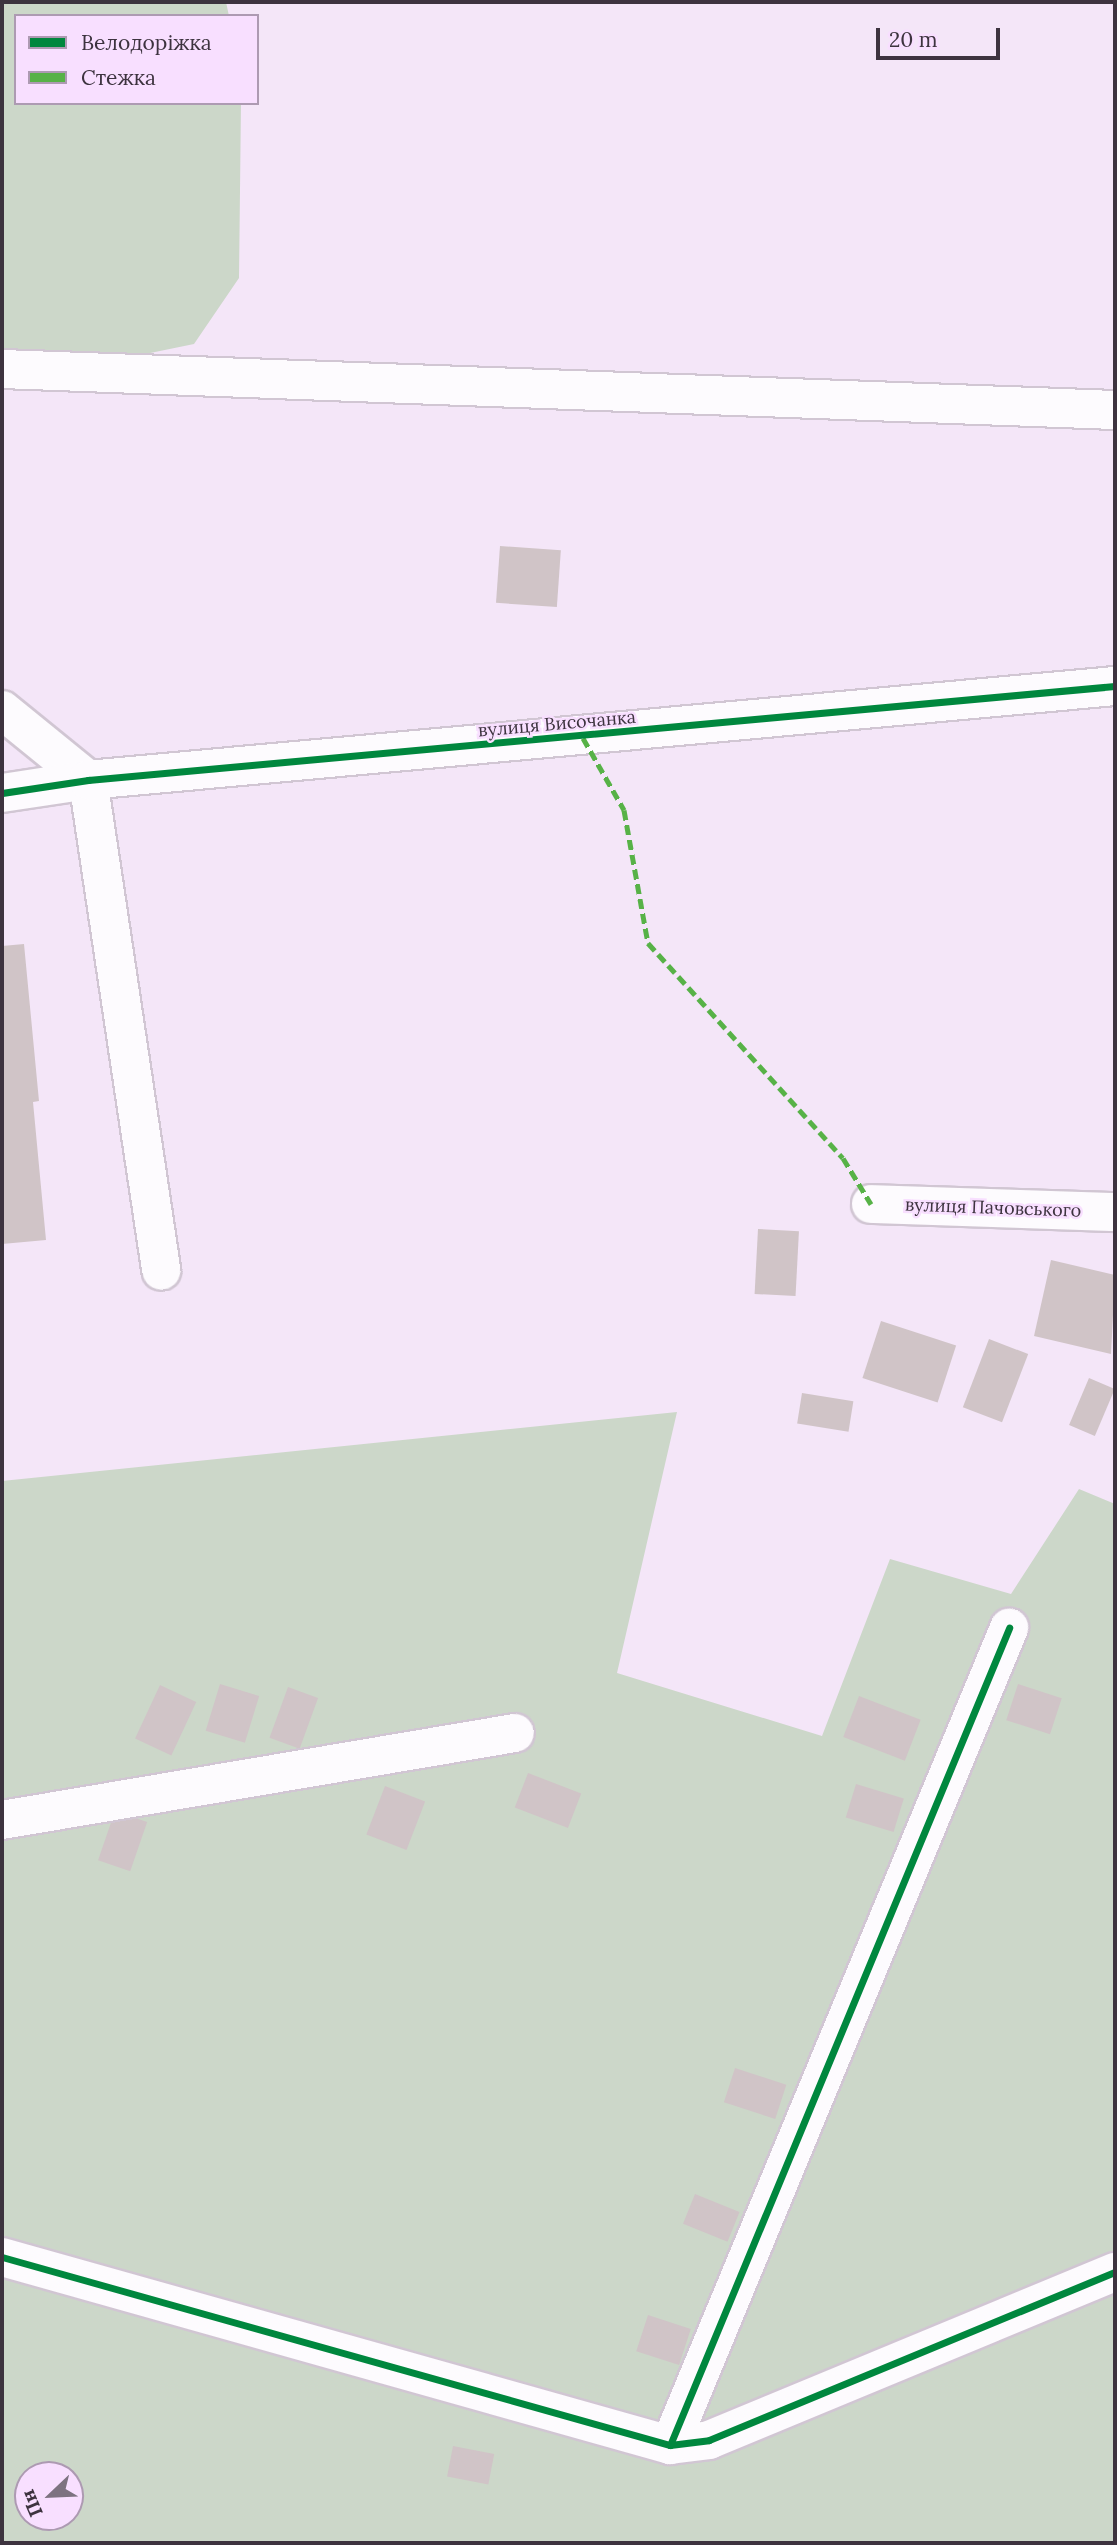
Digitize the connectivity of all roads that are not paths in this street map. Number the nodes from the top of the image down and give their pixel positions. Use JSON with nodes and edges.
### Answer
{"nodes":[{"id":1,"x":2,"y":369,"type":"edge"},
{"id":2,"x":1115,"y":410,"type":"edge"},
{"id":3,"x":1115,"y":686,"type":"edge"},
{"id":4,"x":2,"y":710,"type":"edge"},
{"id":5,"x":88,"y":780,"type":"junction"},
{"id":6,"x":2,"y":793,"type":"edge"},
{"id":7,"x":871,"y":1204,"type":"dead end"},
{"id":8,"x":1115,"y":1212,"type":"edge"},
{"id":9,"x":161,"y":1271,"type":"dead end"},
{"id":10,"x":1009,"y":1628,"type":"dead end"},
{"id":11,"x":514,"y":1733,"type":"dead end"},
{"id":12,"x":2,"y":1820,"type":"edge"},
{"id":13,"x":2,"y":2257,"type":"edge"},
{"id":14,"x":1115,"y":2272,"type":"edge"},
{"id":15,"x":670,"y":2445,"type":"junction"}],
"edges":[{"from":1,"to":2,"type":"street"},
{"from":3,"to":5,"type":"street","name":"вулиця Височанка"},
{"from":4,"to":5,"type":"street"},
{"from":5,"to":6,"type":"street","name":"вулиця Височанка"},
{"from":5,"to":9,"type":"street"},
{"from":7,"to":8,"type":"street","name":"вулиця Пачовського"},
{"from":10,"to":15,"type":"street"},
{"from":11,"to":12,"type":"street"},
{"from":13,"to":15,"type":"street"},
{"from":14,"to":15,"type":"street"}]}
